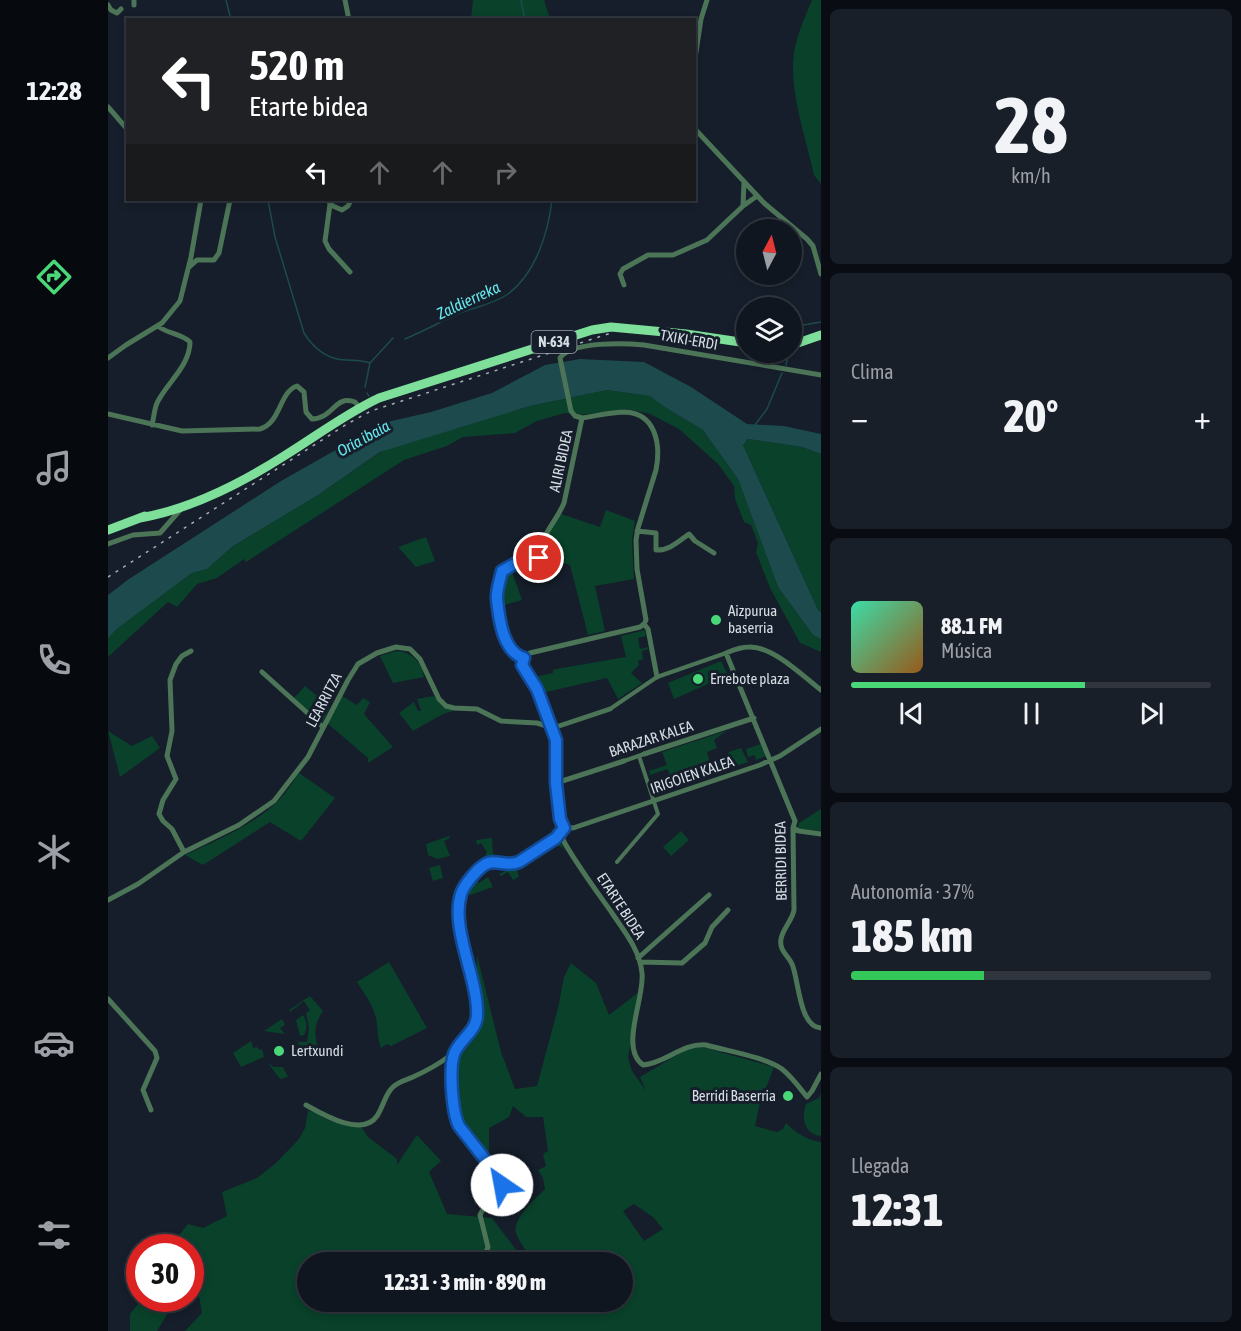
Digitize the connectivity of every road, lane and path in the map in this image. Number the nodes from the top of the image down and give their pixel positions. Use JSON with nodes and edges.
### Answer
{"nodes":[{"id":1,"x":345,"y":0,"type":"edge"},
{"id":2,"x":707,"y":0,"type":"edge"},
{"id":3,"x":108,"y":5,"type":"edge"},
{"id":4,"x":121,"y":9,"type":"dead end"},
{"id":5,"x":349,"y":18,"type":"edge"},
{"id":6,"x":696,"y":52,"type":"edge"},
{"id":7,"x":108,"y":107,"type":"edge"},
{"id":8,"x":126,"y":128,"type":"edge"},
{"id":9,"x":696,"y":130,"type":"edge"},
{"id":10,"x":744,"y":182,"type":"junction"},
{"id":11,"x":757,"y":196,"type":"junction"},
{"id":12,"x":201,"y":201,"type":"edge"},
{"id":13,"x":230,"y":201,"type":"edge"},
{"id":14,"x":350,"y":201,"type":"edge"},
{"id":15,"x":329,"y":202,"type":"edge"},
{"id":16,"x":743,"y":206,"type":"junction"},
{"id":17,"x":189,"y":267,"type":"junction"},
{"id":18,"x":350,"y":272,"type":"dead end"},
{"id":19,"x":821,"y":274,"type":"edge"},
{"id":20,"x":624,"y":285,"type":"dead end"},
{"id":21,"x":159,"y":326,"type":"junction"},
{"id":22,"x":821,"y":335,"type":"edge"},
{"id":23,"x":736,"y":341,"type":"edge"},
{"id":24,"x":802,"y":342,"type":"edge"},
{"id":25,"x":108,"y":358,"type":"edge"},
{"id":26,"x":821,"y":375,"type":"edge"},
{"id":27,"x":360,"y":408,"type":"junction"},
{"id":28,"x":572,"y":411,"type":"joint"},
{"id":29,"x":108,"y":414,"type":"edge"},
{"id":30,"x":582,"y":418,"type":"junction"},
{"id":31,"x":152,"y":425,"type":"junction"},
{"id":32,"x":184,"y":504,"type":"junction"},
{"id":33,"x":158,"y":516,"type":"junction"},
{"id":34,"x":164,"y":529,"type":"junction"},
{"id":35,"x":108,"y":530,"type":"edge"},
{"id":36,"x":637,"y":531,"type":"junction"},
{"id":37,"x":108,"y":544,"type":"edge"},
{"id":38,"x":714,"y":553,"type":"dead end"},
{"id":39,"x":644,"y":624,"type":"junction"},
{"id":40,"x":191,"y":651,"type":"dead end"},
{"id":41,"x":726,"y":653,"type":"junction"},
{"id":42,"x":524,"y":658,"type":"junction"},
{"id":43,"x":262,"y":672,"type":"dead end"},
{"id":44,"x":657,"y":677,"type":"junction"},
{"id":45,"x":821,"y":690,"type":"edge"},
{"id":46,"x":610,"y":709,"type":"joint"},
{"id":47,"x":754,"y":717,"type":"junction"},
{"id":48,"x":323,"y":727,"type":"junction"},
{"id":49,"x":553,"y":728,"type":"junction"},
{"id":50,"x":821,"y":729,"type":"edge"},
{"id":51,"x":641,"y":755,"type":"junction"},
{"id":52,"x":771,"y":760,"type":"junction"},
{"id":53,"x":624,"y":761,"type":"joint"},
{"id":54,"x":556,"y":783,"type":"junction"},
{"id":55,"x":653,"y":801,"type":"junction"},
{"id":56,"x":564,"y":828,"type":"junction"},
{"id":57,"x":793,"y":828,"type":"junction"},
{"id":58,"x":821,"y":834,"type":"edge"},
{"id":59,"x":184,"y":852,"type":"junction"},
{"id":60,"x":617,"y":862,"type":"dead end"},
{"id":61,"x":709,"y":895,"type":"dead end"},
{"id":62,"x":108,"y":900,"type":"edge"},
{"id":63,"x":728,"y":910,"type":"dead end"},
{"id":64,"x":639,"y":960,"type":"junction"},
{"id":65,"x":108,"y":999,"type":"edge"},
{"id":66,"x":821,"y":1028,"type":"edge"},
{"id":67,"x":454,"y":1053,"type":"junction"},
{"id":68,"x":821,"y":1074,"type":"edge"},
{"id":69,"x":306,"y":1105,"type":"dead end"},
{"id":70,"x":151,"y":1110,"type":"dead end"},
{"id":71,"x":486,"y":1252,"type":"edge"}],
"edges":[{"from":1,"to":5,"type":"street"},
{"from":2,"to":6,"type":"street"},
{"from":3,"to":4,"type":"street"},
{"from":7,"to":8,"type":"street"},
{"from":9,"to":10,"type":"street"},
{"from":10,"to":11,"type":"street"},
{"from":10,"to":16,"type":"street"},
{"from":11,"to":16,"type":"street"},
{"from":11,"to":19,"type":"street"},
{"from":12,"to":17,"type":"street"},
{"from":13,"to":17,"type":"street"},
{"from":14,"to":15,"type":"street"},
{"from":15,"to":18,"type":"street"},
{"from":16,"to":20,"type":"street"},
{"from":17,"to":21,"type":"street"},
{"from":21,"to":25,"type":"street"},
{"from":21,"to":31,"type":"street"},
{"from":22,"to":24,"type":"highway"},
{"from":23,"to":27,"type":"highway","number":"N-634"},
{"from":26,"to":28,"type":"street","name":"TXIKI-ERDI"},
{"from":27,"to":31,"type":"street"},
{"from":27,"to":32,"type":"highway","number":"N-634"},
{"from":28,"to":30,"type":"street","name":"ALIRI BIDEA"},
{"from":29,"to":31,"type":"street"},
{"from":30,"to":36,"type":"street"},
{"from":30,"to":42,"type":"street","name":"ALIRI BIDEA"},
{"from":32,"to":33,"type":"highway","number":"N-634"},
{"from":32,"to":34,"type":"street"},
{"from":33,"to":34,"type":"street"},
{"from":33,"to":35,"type":"highway","number":"N-634"},
{"from":34,"to":37,"type":"street"},
{"from":36,"to":38,"type":"street"},
{"from":36,"to":39,"type":"street"},
{"from":39,"to":42,"type":"street"},
{"from":39,"to":44,"type":"street"},
{"from":40,"to":59,"type":"street"},
{"from":41,"to":44,"type":"street"},
{"from":41,"to":45,"type":"street"},
{"from":41,"to":47,"type":"street","name":"BERRIDI BIDEA"},
{"from":42,"to":49,"type":"street","name":"ETARTE BIDEA"},
{"from":43,"to":48,"type":"street"},
{"from":44,"to":46,"type":"street"},
{"from":46,"to":49,"type":"street","name":"LEARRITZA"},
{"from":47,"to":51,"type":"street","name":"BARAZAR KALEA"},
{"from":47,"to":52,"type":"street","name":"BERRIDI BIDEA"},
{"from":48,"to":49,"type":"street","name":"LEARRITZA"},
{"from":48,"to":59,"type":"street","name":"LEARRITZA"},
{"from":49,"to":54,"type":"street","name":"ETARTE BIDEA"},
{"from":50,"to":52,"type":"street","name":"IRIGOIEN KALEA"},
{"from":51,"to":53,"type":"street","name":"BARAZAR KALEA"},
{"from":51,"to":55,"type":"street"},
{"from":52,"to":55,"type":"street","name":"IRIGOIEN KALEA"},
{"from":52,"to":57,"type":"street","name":"BERRIDI BIDEA"},
{"from":53,"to":54,"type":"street","name":"BARAZAR KALEA"},
{"from":54,"to":56,"type":"street","name":"ETARTE BIDEA"},
{"from":55,"to":56,"type":"street","name":"IRIGOIEN KALEA"},
{"from":55,"to":60,"type":"street"},
{"from":56,"to":64,"type":"street","name":"ETARTE BIDEA"},
{"from":56,"to":67,"type":"street"},
{"from":57,"to":58,"type":"street"},
{"from":57,"to":66,"type":"street","name":"BERRIDI BIDEA"},
{"from":59,"to":62,"type":"street","name":"LEARRITZA"},
{"from":61,"to":64,"type":"street"},
{"from":63,"to":64,"type":"street"},
{"from":64,"to":68,"type":"street","name":"ETARTE BIDEA"},
{"from":65,"to":70,"type":"street"},
{"from":67,"to":69,"type":"street"},
{"from":67,"to":71,"type":"street"}]}
